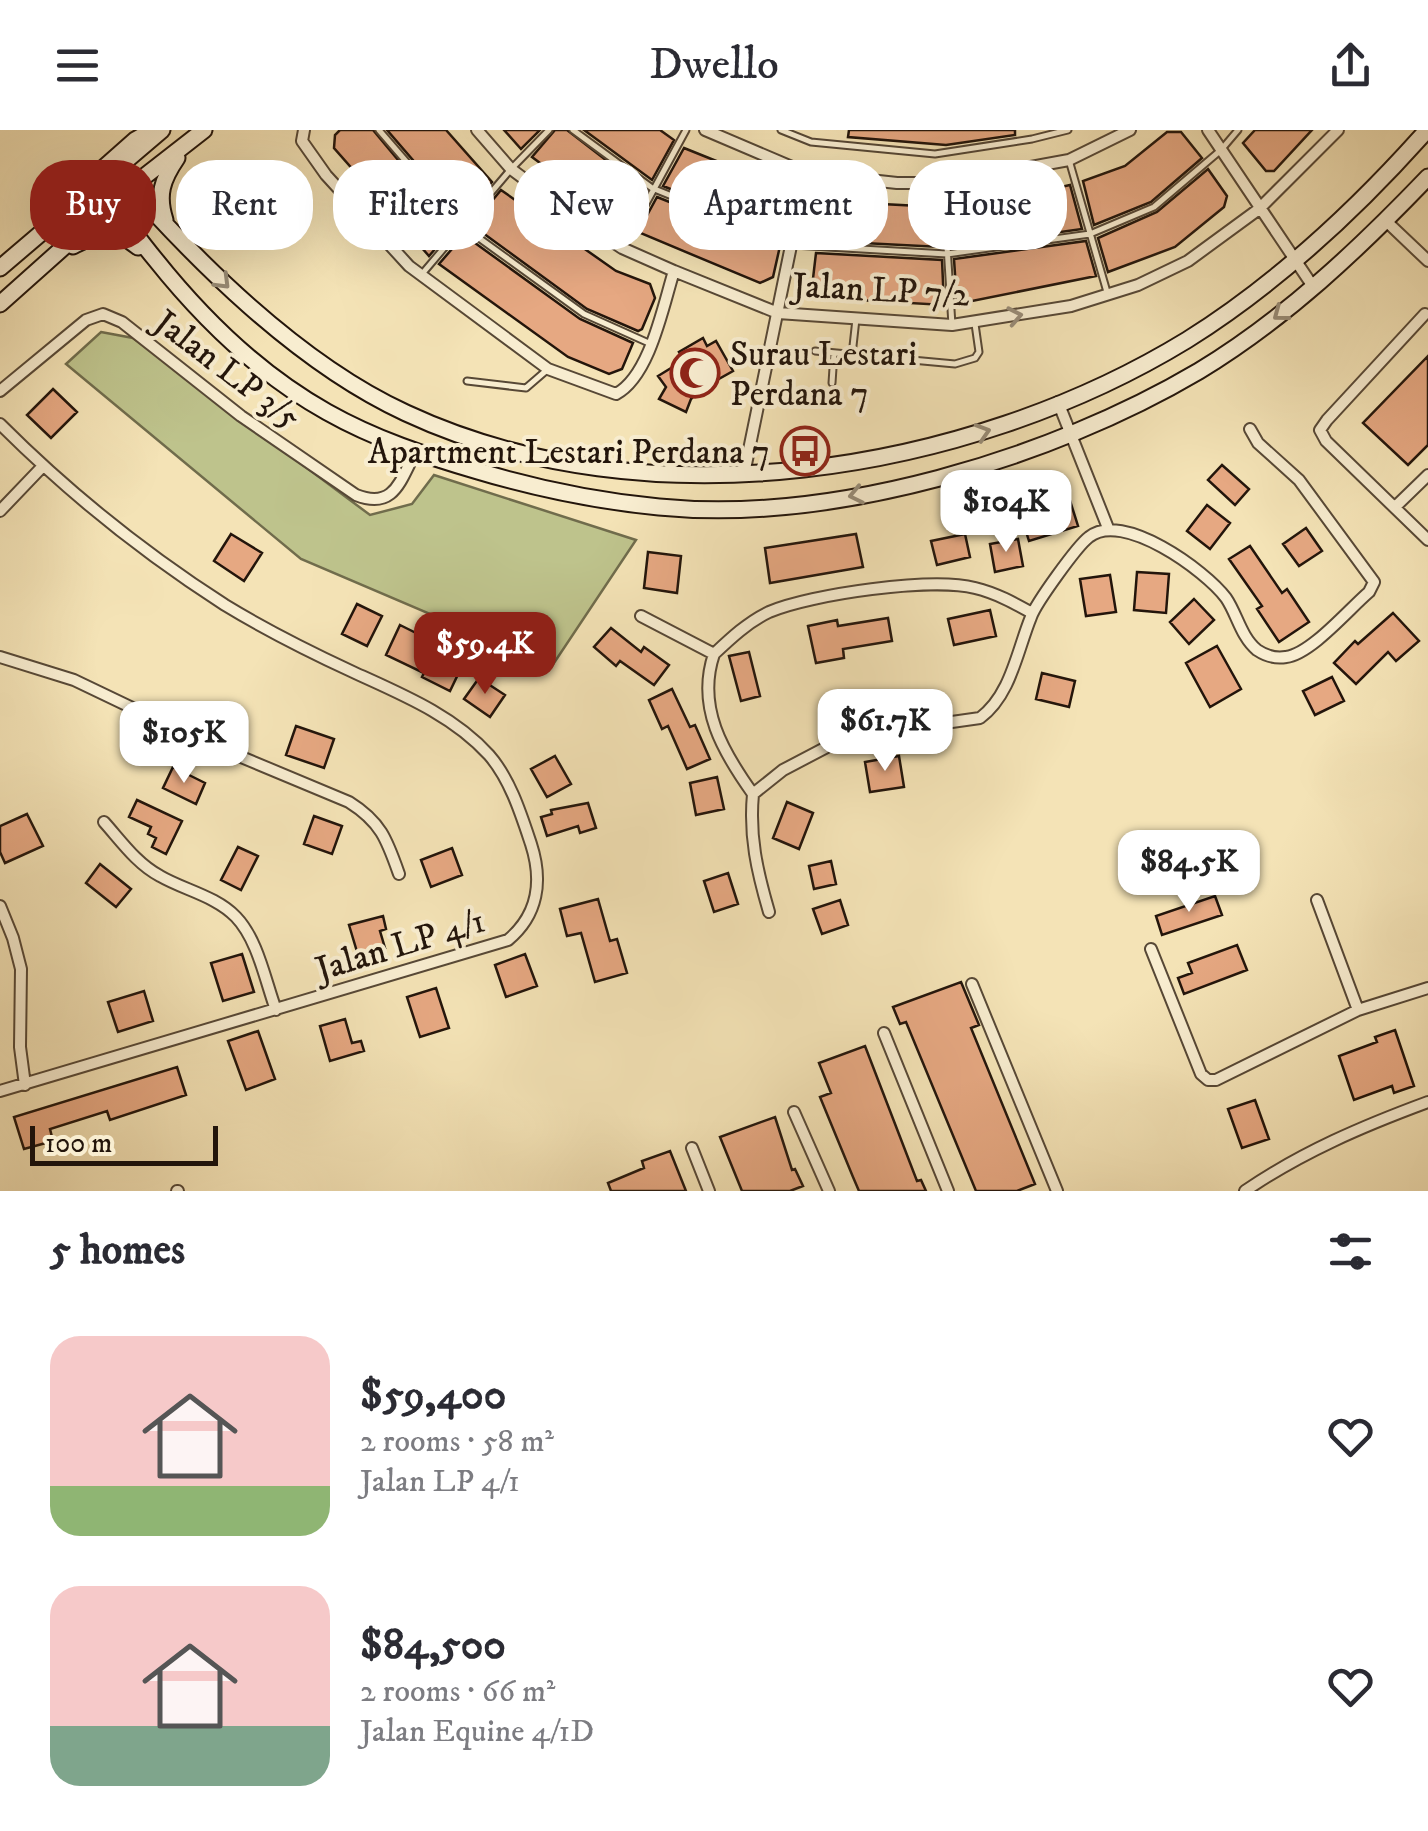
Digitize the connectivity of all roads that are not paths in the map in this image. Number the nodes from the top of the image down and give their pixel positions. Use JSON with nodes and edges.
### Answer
{"nodes":[{"id":1,"x":154,"y":130,"type":"edge"},
{"id":2,"x":162,"y":130,"type":"edge"},
{"id":3,"x":204,"y":130,"type":"edge"},
{"id":4,"x":379,"y":130,"type":"edge"},
{"id":5,"x":478,"y":130,"type":"edge"},
{"id":6,"x":549,"y":130,"type":"edge"},
{"id":7,"x":573,"y":130,"type":"edge"},
{"id":8,"x":686,"y":130,"type":"edge"},
{"id":9,"x":705,"y":130,"type":"edge"},
{"id":10,"x":781,"y":130,"type":"edge"},
{"id":11,"x":1068,"y":130,"type":"edge"},
{"id":12,"x":1130,"y":130,"type":"edge"},
{"id":13,"x":1208,"y":130,"type":"edge"},
{"id":14,"x":1238,"y":130,"type":"edge"},
{"id":15,"x":1338,"y":130,"type":"edge"},
{"id":16,"x":1426,"y":130,"type":"edge"},
{"id":17,"x":721,"y":133,"type":"edge"},
{"id":18,"x":1111,"y":135,"type":"edge"},
{"id":19,"x":303,"y":136,"type":"edge"},
{"id":20,"x":188,"y":143,"type":"junction"},
{"id":21,"x":1221,"y":150,"type":"junction"},
{"id":22,"x":128,"y":160,"type":"edge"},
{"id":23,"x":405,"y":160,"type":"edge"},
{"id":24,"x":780,"y":160,"type":"edge"},
{"id":25,"x":1069,"y":160,"type":"joint"},
{"id":26,"x":156,"y":168,"type":"edge"},
{"id":27,"x":511,"y":169,"type":"junction"},
{"id":28,"x":514,"y":171,"type":"edge"},
{"id":29,"x":1428,"y":177,"type":"edge"},
{"id":30,"x":494,"y":188,"type":"edge"},
{"id":31,"x":652,"y":188,"type":"junction"},
{"id":32,"x":649,"y":194,"type":"edge"},
{"id":33,"x":669,"y":195,"type":"edge"},
{"id":34,"x":1260,"y":208,"type":"junction"},
{"id":35,"x":156,"y":215,"type":"edge"},
{"id":36,"x":1386,"y":221,"type":"junction"},
{"id":37,"x":166,"y":226,"type":"junction"},
{"id":38,"x":1090,"y":234,"type":"junction"},
{"id":39,"x":28,"y":244,"type":"joint"},
{"id":40,"x":494,"y":248,"type":"edge"},
{"id":41,"x":61,"y":250,"type":"edge"},
{"id":42,"x":148,"y":250,"type":"edge"},
{"id":43,"x":442,"y":250,"type":"edge"},
{"id":44,"x":627,"y":250,"type":"edge"},
{"id":45,"x":792,"y":250,"type":"edge"},
{"id":46,"x":879,"y":250,"type":"edge"},
{"id":47,"x":947,"y":250,"type":"edge"},
{"id":48,"x":56,"y":254,"type":"junction"},
{"id":49,"x":947,"y":254,"type":"junction"},
{"id":50,"x":1426,"y":254,"type":"edge"},
{"id":51,"x":1296,"y":260,"type":"junction"},
{"id":52,"x":156,"y":261,"type":"junction"},
{"id":53,"x":0,"y":268,"type":"edge"},
{"id":54,"x":674,"y":271,"type":"junction"},
{"id":55,"x":421,"y":275,"type":"junction"},
{"id":56,"x":1314,"y":288,"type":"junction"},
{"id":57,"x":1108,"y":294,"type":"junction"},
{"id":58,"x":0,"y":304,"type":"edge"},
{"id":59,"x":778,"y":313,"type":"junction"},
{"id":60,"x":1425,"y":314,"type":"dead end"},
{"id":61,"x":856,"y":319,"type":"junction"},
{"id":62,"x":975,"y":324,"type":"junction"},
{"id":63,"x":952,"y":325,"type":"junction"},
{"id":64,"x":651,"y":344,"type":"junction"},
{"id":65,"x":815,"y":352,"type":"dead end"},
{"id":66,"x":834,"y":353,"type":"junction"},
{"id":67,"x":852,"y":355,"type":"junction"},
{"id":68,"x":548,"y":369,"type":"junction"},
{"id":69,"x":467,"y":381,"type":"dead end"},
{"id":70,"x":832,"y":383,"type":"dead end"},
{"id":71,"x":0,"y":391,"type":"edge"},
{"id":72,"x":1058,"y":402,"type":"junction"},
{"id":73,"x":0,"y":424,"type":"edge"},
{"id":74,"x":1250,"y":428,"type":"dead end"},
{"id":75,"x":1070,"y":436,"type":"junction"},
{"id":76,"x":415,"y":453,"type":"junction"},
{"id":77,"x":42,"y":466,"type":"junction"},
{"id":78,"x":744,"y":474,"type":"junction"},
{"id":79,"x":1428,"y":474,"type":"edge"},
{"id":80,"x":1395,"y":508,"type":"junction"},
{"id":81,"x":0,"y":511,"type":"edge"},
{"id":82,"x":1108,"y":528,"type":"junction"},
{"id":83,"x":1428,"y":540,"type":"edge"},
{"id":84,"x":1032,"y":613,"type":"junction"},
{"id":85,"x":641,"y":616,"type":"dead end"},
{"id":86,"x":714,"y":654,"type":"junction"},
{"id":87,"x":0,"y":657,"type":"edge"},
{"id":88,"x":753,"y":794,"type":"junction"},
{"id":89,"x":104,"y":822,"type":"dead end"},
{"id":90,"x":399,"y":874,"type":"dead end"},
{"id":91,"x":1317,"y":900,"type":"dead end"},
{"id":92,"x":0,"y":906,"type":"edge"},
{"id":93,"x":769,"y":912,"type":"dead end"},
{"id":94,"x":1151,"y":949,"type":"dead end"},
{"id":95,"x":972,"y":984,"type":"dead end"},
{"id":96,"x":1428,"y":988,"type":"edge"},
{"id":97,"x":276,"y":1010,"type":"junction"},
{"id":98,"x":1358,"y":1010,"type":"junction"},
{"id":99,"x":884,"y":1034,"type":"dead end"},
{"id":100,"x":26,"y":1085,"type":"junction"},
{"id":101,"x":0,"y":1091,"type":"edge"},
{"id":102,"x":1428,"y":1102,"type":"edge"},
{"id":103,"x":794,"y":1112,"type":"dead end"},
{"id":104,"x":692,"y":1148,"type":"dead end"},
{"id":105,"x":709,"y":1191,"type":"edge"},
{"id":106,"x":829,"y":1191,"type":"edge"},
{"id":107,"x":948,"y":1191,"type":"edge"},
{"id":108,"x":1057,"y":1191,"type":"edge"},
{"id":109,"x":1245,"y":1191,"type":"edge"}],
"edges":[{"from":1,"to":39,"type":"main road"},
{"from":2,"to":22,"type":"main road"},
{"from":3,"to":20,"type":"main road"},
{"from":4,"to":23,"type":"lane"},
{"from":5,"to":27,"type":"street","name":"Jalan LP 7/2"},
{"from":6,"to":27,"type":"lane"},
{"from":7,"to":31,"type":"lane"},
{"from":8,"to":31,"type":"lane"},
{"from":9,"to":17,"type":"street"},
{"from":10,"to":11,"type":"lane"},
{"from":12,"to":18,"type":"street"},
{"from":13,"to":21,"type":"street"},
{"from":14,"to":21,"type":"lane"},
{"from":15,"to":34,"type":"street","name":"Jalan LP 7/2"},
{"from":16,"to":51,"type":"main road"},
{"from":17,"to":24,"type":"street"},
{"from":18,"to":25,"type":"street"},
{"from":19,"to":55,"type":"street"},
{"from":20,"to":26,"type":"main road"},
{"from":20,"to":37,"type":"main road"},
{"from":21,"to":34,"type":"street"},
{"from":21,"to":38,"type":"lane"},
{"from":25,"to":38,"type":"lane"},
{"from":27,"to":28,"type":"street","name":"Jalan LP 7/2"},
{"from":27,"to":30,"type":"lane"},
{"from":29,"to":36,"type":"main road"},
{"from":31,"to":32,"type":"lane"},
{"from":31,"to":33,"type":"lane"},
{"from":34,"to":51,"type":"street"},
{"from":34,"to":57,"type":"street","name":"Jalan LP 7/2"},
{"from":35,"to":37,"type":"main road"},
{"from":36,"to":50,"type":"street"},
{"from":36,"to":56,"type":"main road"},
{"from":37,"to":78,"type":"main road","one_way":true},
{"from":38,"to":49,"type":"lane"},
{"from":38,"to":57,"type":"lane"},
{"from":39,"to":53,"type":"main road"},
{"from":40,"to":64,"type":"lane"},
{"from":41,"to":48,"type":"main road"},
{"from":42,"to":52,"type":"main road"},
{"from":43,"to":55,"type":"lane"},
{"from":44,"to":54,"type":"street","name":"Jalan LP 7/2"},
{"from":45,"to":59,"type":"street"},
{"from":46,"to":49,"type":"lane"},
{"from":47,"to":49,"type":"lane"},
{"from":48,"to":52,"type":"main road"},
{"from":48,"to":58,"type":"main road"},
{"from":49,"to":63,"type":"lane"},
{"from":51,"to":56,"type":"street"},
{"from":51,"to":72,"type":"main road"},
{"from":52,"to":76,"type":"main road"},
{"from":54,"to":59,"type":"street","name":"Jalan LP 7/2"},
{"from":54,"to":64,"type":"street"},
{"from":55,"to":68,"type":"street"},
{"from":56,"to":75,"type":"main road","one_way":true},
{"from":62,"to":57,"type":"street","name":"Jalan LP 7/2","one_way":true},
{"from":59,"to":61,"type":"street","name":"Jalan LP 7/2"},
{"from":59,"to":78,"type":"street"},
{"from":60,"to":80,"type":"street"},
{"from":61,"to":63,"type":"street","name":"Jalan LP 7/2"},
{"from":61,"to":67,"type":"lane"},
{"from":62,"to":63,"type":"street","name":"Jalan LP 7/2"},
{"from":62,"to":67,"type":"lane"},
{"from":64,"to":68,"type":"street"},
{"from":65,"to":66,"type":"lane"},
{"from":66,"to":67,"type":"lane"},
{"from":66,"to":70,"type":"lane"},
{"from":68,"to":69,"type":"lane"},
{"from":71,"to":76,"type":"street","name":"Jalan LP 3/5"},
{"from":72,"to":75,"type":"street"},
{"from":78,"to":72,"type":"main road","one_way":true},
{"from":73,"to":77,"type":"street","name":"Jalan LP 4/1"},
{"from":74,"to":82,"type":"street"},
{"from":75,"to":76,"type":"main road","one_way":true},
{"from":75,"to":82,"type":"street"},
{"from":77,"to":81,"type":"street"},
{"from":77,"to":97,"type":"street","name":"Jalan LP 4/1"},
{"from":79,"to":80,"type":"street"},
{"from":80,"to":83,"type":"street"},
{"from":82,"to":84,"type":"street"},
{"from":84,"to":86,"type":"street"},
{"from":84,"to":88,"type":"street"},
{"from":85,"to":86,"type":"street"},
{"from":86,"to":88,"type":"street"},
{"from":87,"to":90,"type":"street"},
{"from":88,"to":93,"type":"street"},
{"from":89,"to":97,"type":"street"},
{"from":91,"to":98,"type":"street"},
{"from":92,"to":100,"type":"street"},
{"from":94,"to":98,"type":"street"},
{"from":95,"to":108,"type":"street"},
{"from":96,"to":98,"type":"street"},
{"from":97,"to":100,"type":"street","name":"Jalan LP 4/1"},
{"from":99,"to":107,"type":"street"},
{"from":100,"to":101,"type":"street","name":"Jalan LP 4/1"},
{"from":102,"to":109,"type":"street"},
{"from":103,"to":106,"type":"street"},
{"from":104,"to":105,"type":"street"}]}
